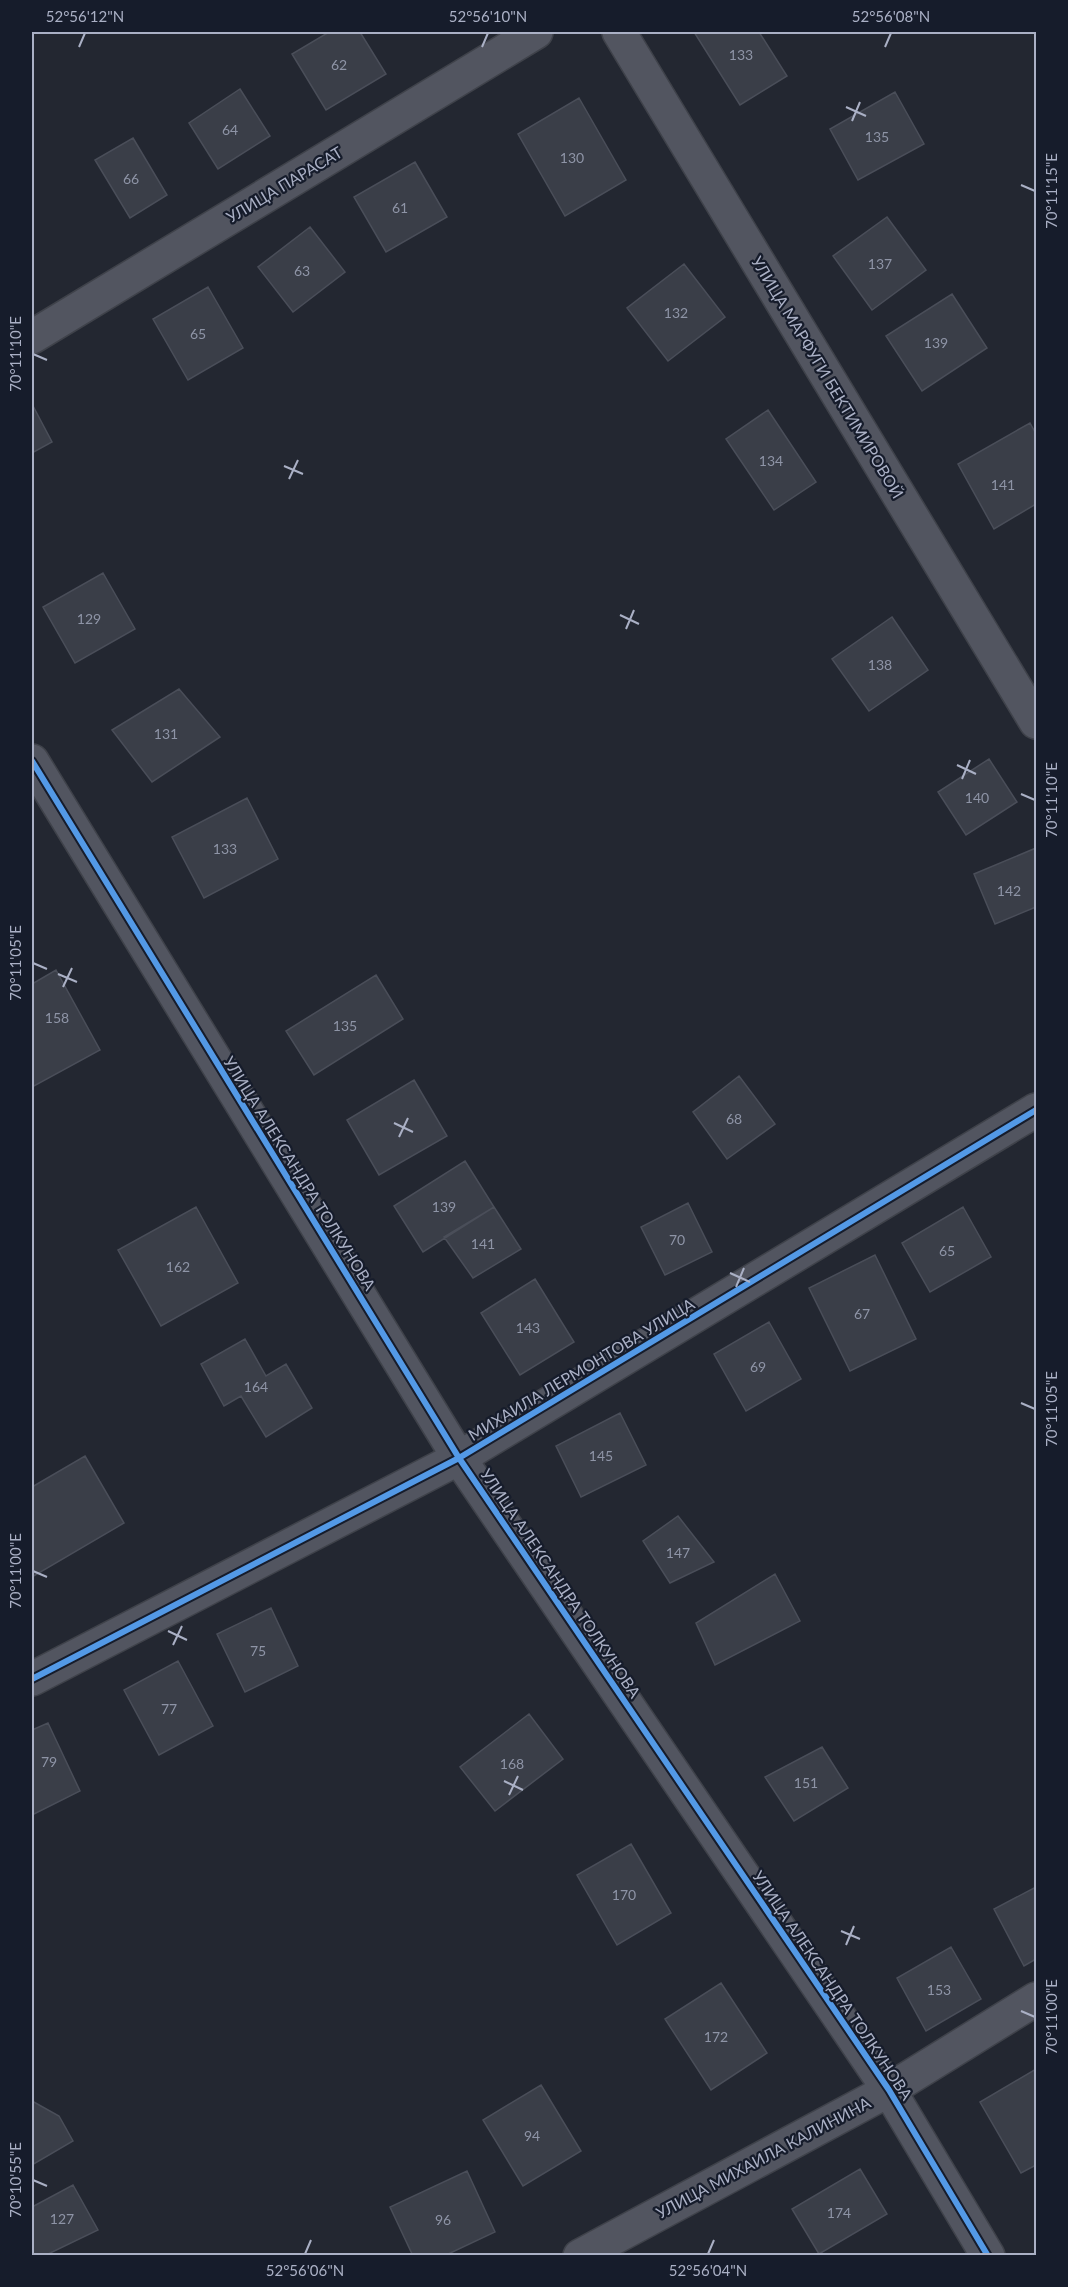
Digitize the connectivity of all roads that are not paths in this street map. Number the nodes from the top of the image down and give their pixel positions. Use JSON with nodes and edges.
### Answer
{"nodes":[{"id":1,"x":536,"y":32,"type":"edge"},
{"id":2,"x":619,"y":32,"type":"edge"},
{"id":3,"x":32,"y":336,"type":"edge"},
{"id":4,"x":1036,"y":722,"type":"edge"},
{"id":5,"x":32,"y":762,"type":"edge"},
{"id":6,"x":1036,"y":1110,"type":"edge"},
{"id":7,"x":459,"y":1458,"type":"junction"},
{"id":8,"x":32,"y":1679,"type":"edge"},
{"id":9,"x":1036,"y":1999,"type":"edge"},
{"id":10,"x":889,"y":2090,"type":"junction"},
{"id":11,"x":580,"y":2256,"type":"edge"},
{"id":12,"x":988,"y":2256,"type":"edge"}],
"edges":[{"from":1,"to":3,"type":"street","name":"УЛИЦА ПАРАСАТ"},
{"from":2,"to":4,"type":"street","name":"УЛИЦА МАРФУГИ БЕКТИМИРОВОЙ"},
{"from":5,"to":7,"type":"street","name":"УЛИЦА АЛЕКСАНДРА ТОЛКУНОВА"},
{"from":6,"to":7,"type":"street","name":"МИХАИЛА ЛЕРМОНТОВА УЛИЦА"},
{"from":7,"to":8,"type":"street","name":"МИХАИЛА ЛЕРМОНТОВА УЛИЦА"},
{"from":7,"to":10,"type":"street","name":"УЛИЦА АЛЕКСАНДРА ТОЛКУНОВА"},
{"from":9,"to":10,"type":"street","name":"УЛИЦА МИХАИЛА КАЛИНИНА"},
{"from":10,"to":11,"type":"street","name":"УЛИЦА МИХАИЛА КАЛИНИНА"},
{"from":10,"to":12,"type":"street","name":"УЛИЦА АЛЕКСАНДРА ТОЛКУНОВА"}]}
